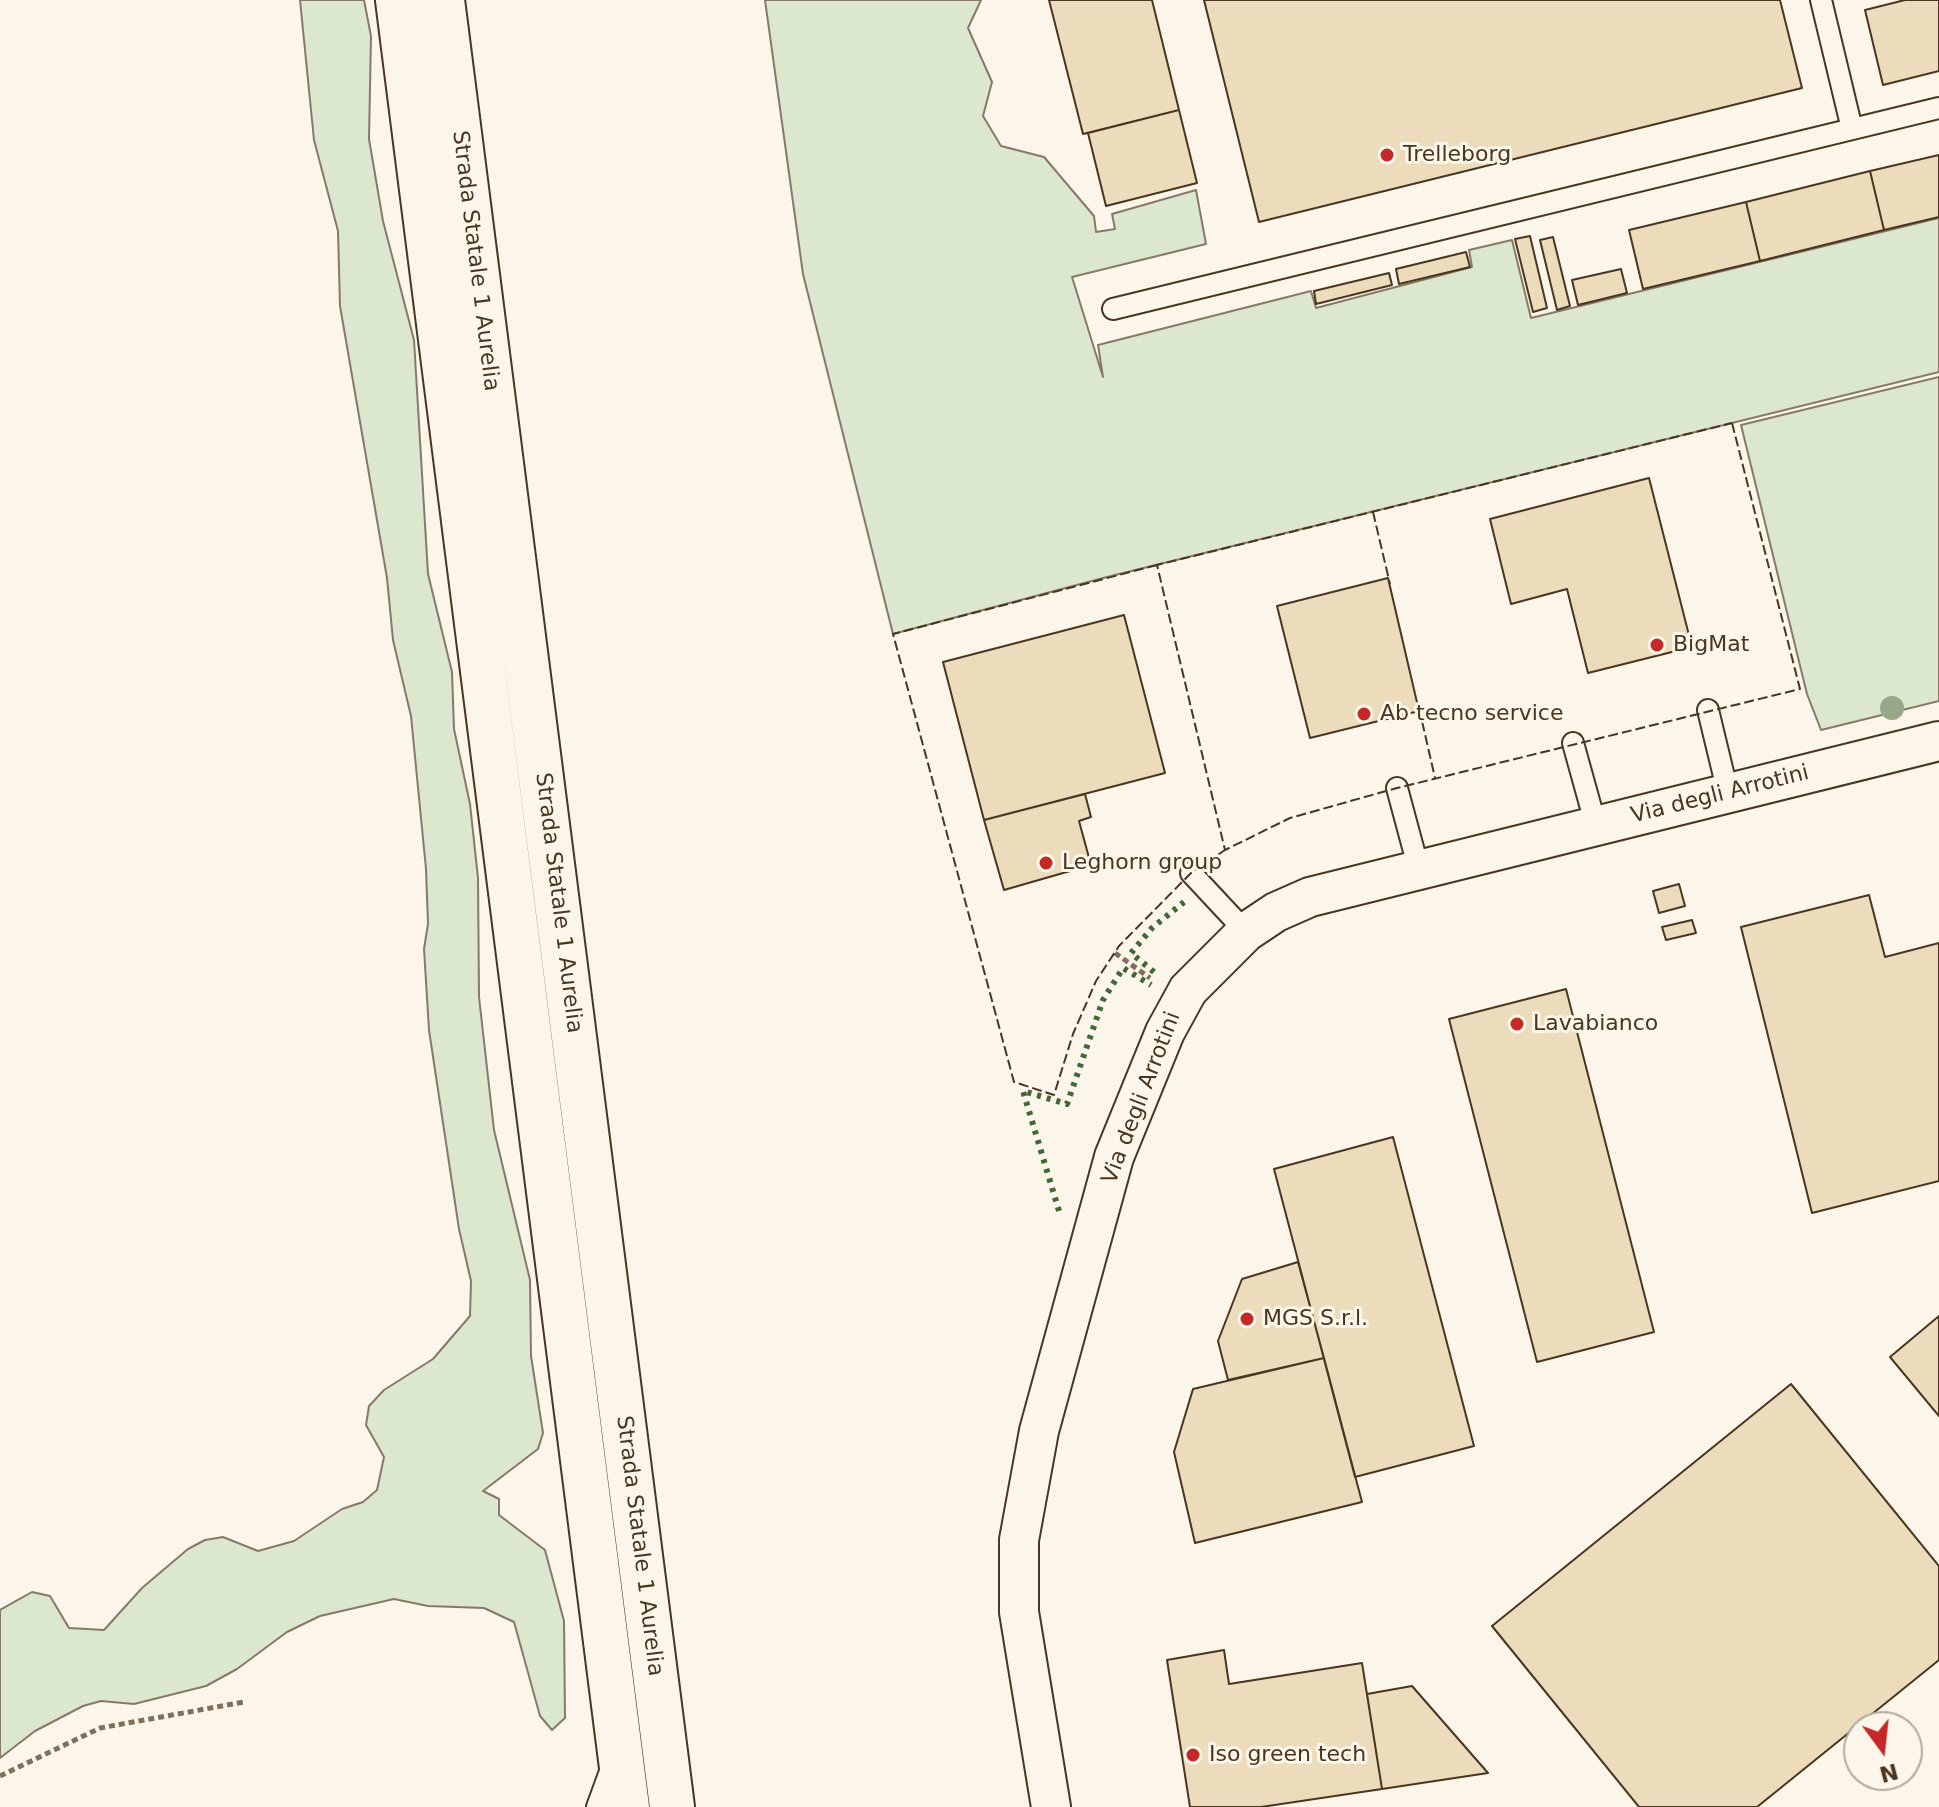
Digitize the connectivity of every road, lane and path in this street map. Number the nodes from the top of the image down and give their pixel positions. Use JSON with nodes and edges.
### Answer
{"nodes":[{"id":1,"x":398,"y":0,"type":"edge"},
{"id":2,"x":442,"y":0,"type":"edge"},
{"id":3,"x":1821,"y":0,"type":"edge"},
{"id":4,"x":1939,"y":108,"type":"edge"},
{"id":5,"x":1852,"y":129,"type":"junction"},
{"id":6,"x":1113,"y":309,"type":"dead end"},
{"id":7,"x":1708,"y":710,"type":"dead end"},
{"id":8,"x":1939,"y":741,"type":"edge"},
{"id":9,"x":1573,"y":743,"type":"dead end"},
{"id":10,"x":1397,"y":788,"type":"dead end"},
{"id":11,"x":1728,"y":793,"type":"junction"},
{"id":12,"x":1596,"y":826,"type":"junction"},
{"id":13,"x":1419,"y":870,"type":"junction"},
{"id":14,"x":1191,"y":873,"type":"dead end"},
{"id":15,"x":1246,"y":932,"type":"junction"},
{"id":16,"x":244,"y":1702,"type":"dead end"},
{"id":17,"x":619,"y":1747,"type":"junction"},
{"id":18,"x":0,"y":1776,"type":"edge"},
{"id":19,"x":597,"y":1807,"type":"edge"},
{"id":20,"x":627,"y":1807,"type":"edge"},
{"id":21,"x":672,"y":1807,"type":"edge"},
{"id":22,"x":1051,"y":1807,"type":"edge"}],
"edges":[{"from":1,"to":17,"type":"highway","name":"Strada Statale 1 Aurelia"},
{"from":2,"to":21,"type":"highway","name":"Strada Statale 1 Aurelia"},
{"from":3,"to":5,"type":"lane"},
{"from":4,"to":5,"type":"lane"},
{"from":5,"to":6,"type":"lane"},
{"from":7,"to":11,"type":"lane"},
{"from":8,"to":11,"type":"street","name":"Via degli Arrotini"},
{"from":9,"to":12,"type":"lane"},
{"from":10,"to":13,"type":"lane"},
{"from":11,"to":12,"type":"street","name":"Via degli Arrotini"},
{"from":12,"to":13,"type":"street","name":"Via degli Arrotini"},
{"from":13,"to":15,"type":"street","name":"Via degli Arrotini"},
{"from":14,"to":15,"type":"lane"},
{"from":15,"to":22,"type":"street","name":"Via degli Arrotini"},
{"from":16,"to":18,"type":"path"},
{"from":17,"to":19,"type":"lane"},
{"from":17,"to":20,"type":"highway","name":"Strada Statale 1 Aurelia"}]}
